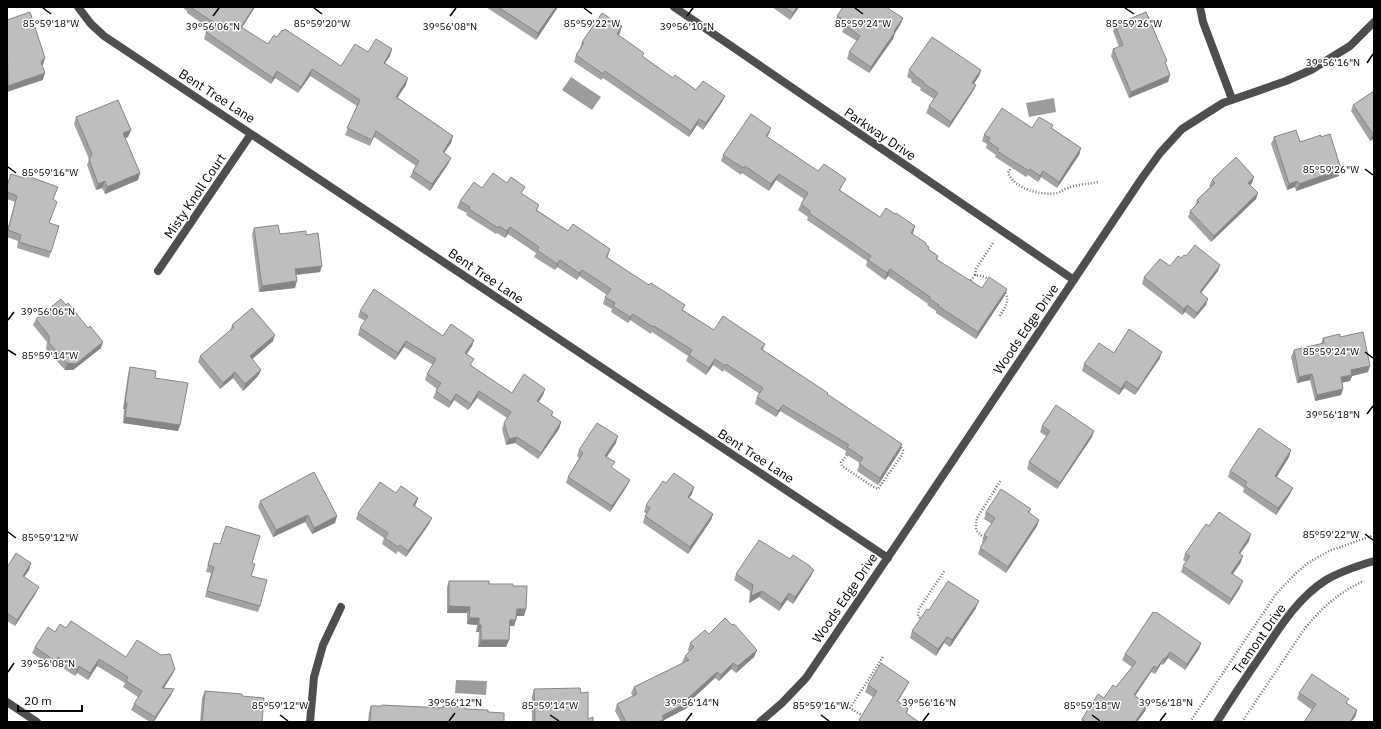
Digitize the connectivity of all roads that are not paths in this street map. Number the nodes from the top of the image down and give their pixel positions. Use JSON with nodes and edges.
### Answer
{"nodes":[{"id":1,"x":78,"y":7,"type":"edge"},
{"id":2,"x":674,"y":7,"type":"edge"},
{"id":3,"x":1200,"y":7,"type":"edge"},
{"id":4,"x":1374,"y":22,"type":"edge"},
{"id":5,"x":1232,"y":99,"type":"junction"},
{"id":6,"x":251,"y":134,"type":"junction"},
{"id":7,"x":158,"y":271,"type":"dead end"},
{"id":8,"x":1074,"y":280,"type":"junction"},
{"id":9,"x":888,"y":558,"type":"junction"},
{"id":10,"x":1374,"y":561,"type":"edge"},
{"id":11,"x":340,"y":607,"type":"dead end"},
{"id":12,"x":7,"y":702,"type":"edge"},
{"id":13,"x":37,"y":722,"type":"edge"},
{"id":14,"x":310,"y":722,"type":"edge"},
{"id":15,"x":760,"y":722,"type":"edge"},
{"id":16,"x":1217,"y":722,"type":"edge"}],
"edges":[{"from":1,"to":6,"type":"street","name":"Bent Tree Lane"},
{"from":2,"to":8,"type":"street","name":"Parkway Drive"},
{"from":3,"to":5,"type":"street"},
{"from":4,"to":5,"type":"street","name":"Woods Edge Drive"},
{"from":5,"to":8,"type":"street","name":"Woods Edge Drive"},
{"from":6,"to":7,"type":"street","name":"Misty Knoll Court"},
{"from":6,"to":9,"type":"street","name":"Bent Tree Lane"},
{"from":8,"to":9,"type":"street","name":"Woods Edge Drive"},
{"from":9,"to":15,"type":"street","name":"Woods Edge Drive"},
{"from":10,"to":16,"type":"street","name":"Tremont Drive"},
{"from":11,"to":14,"type":"street"},
{"from":12,"to":13,"type":"street"}]}
